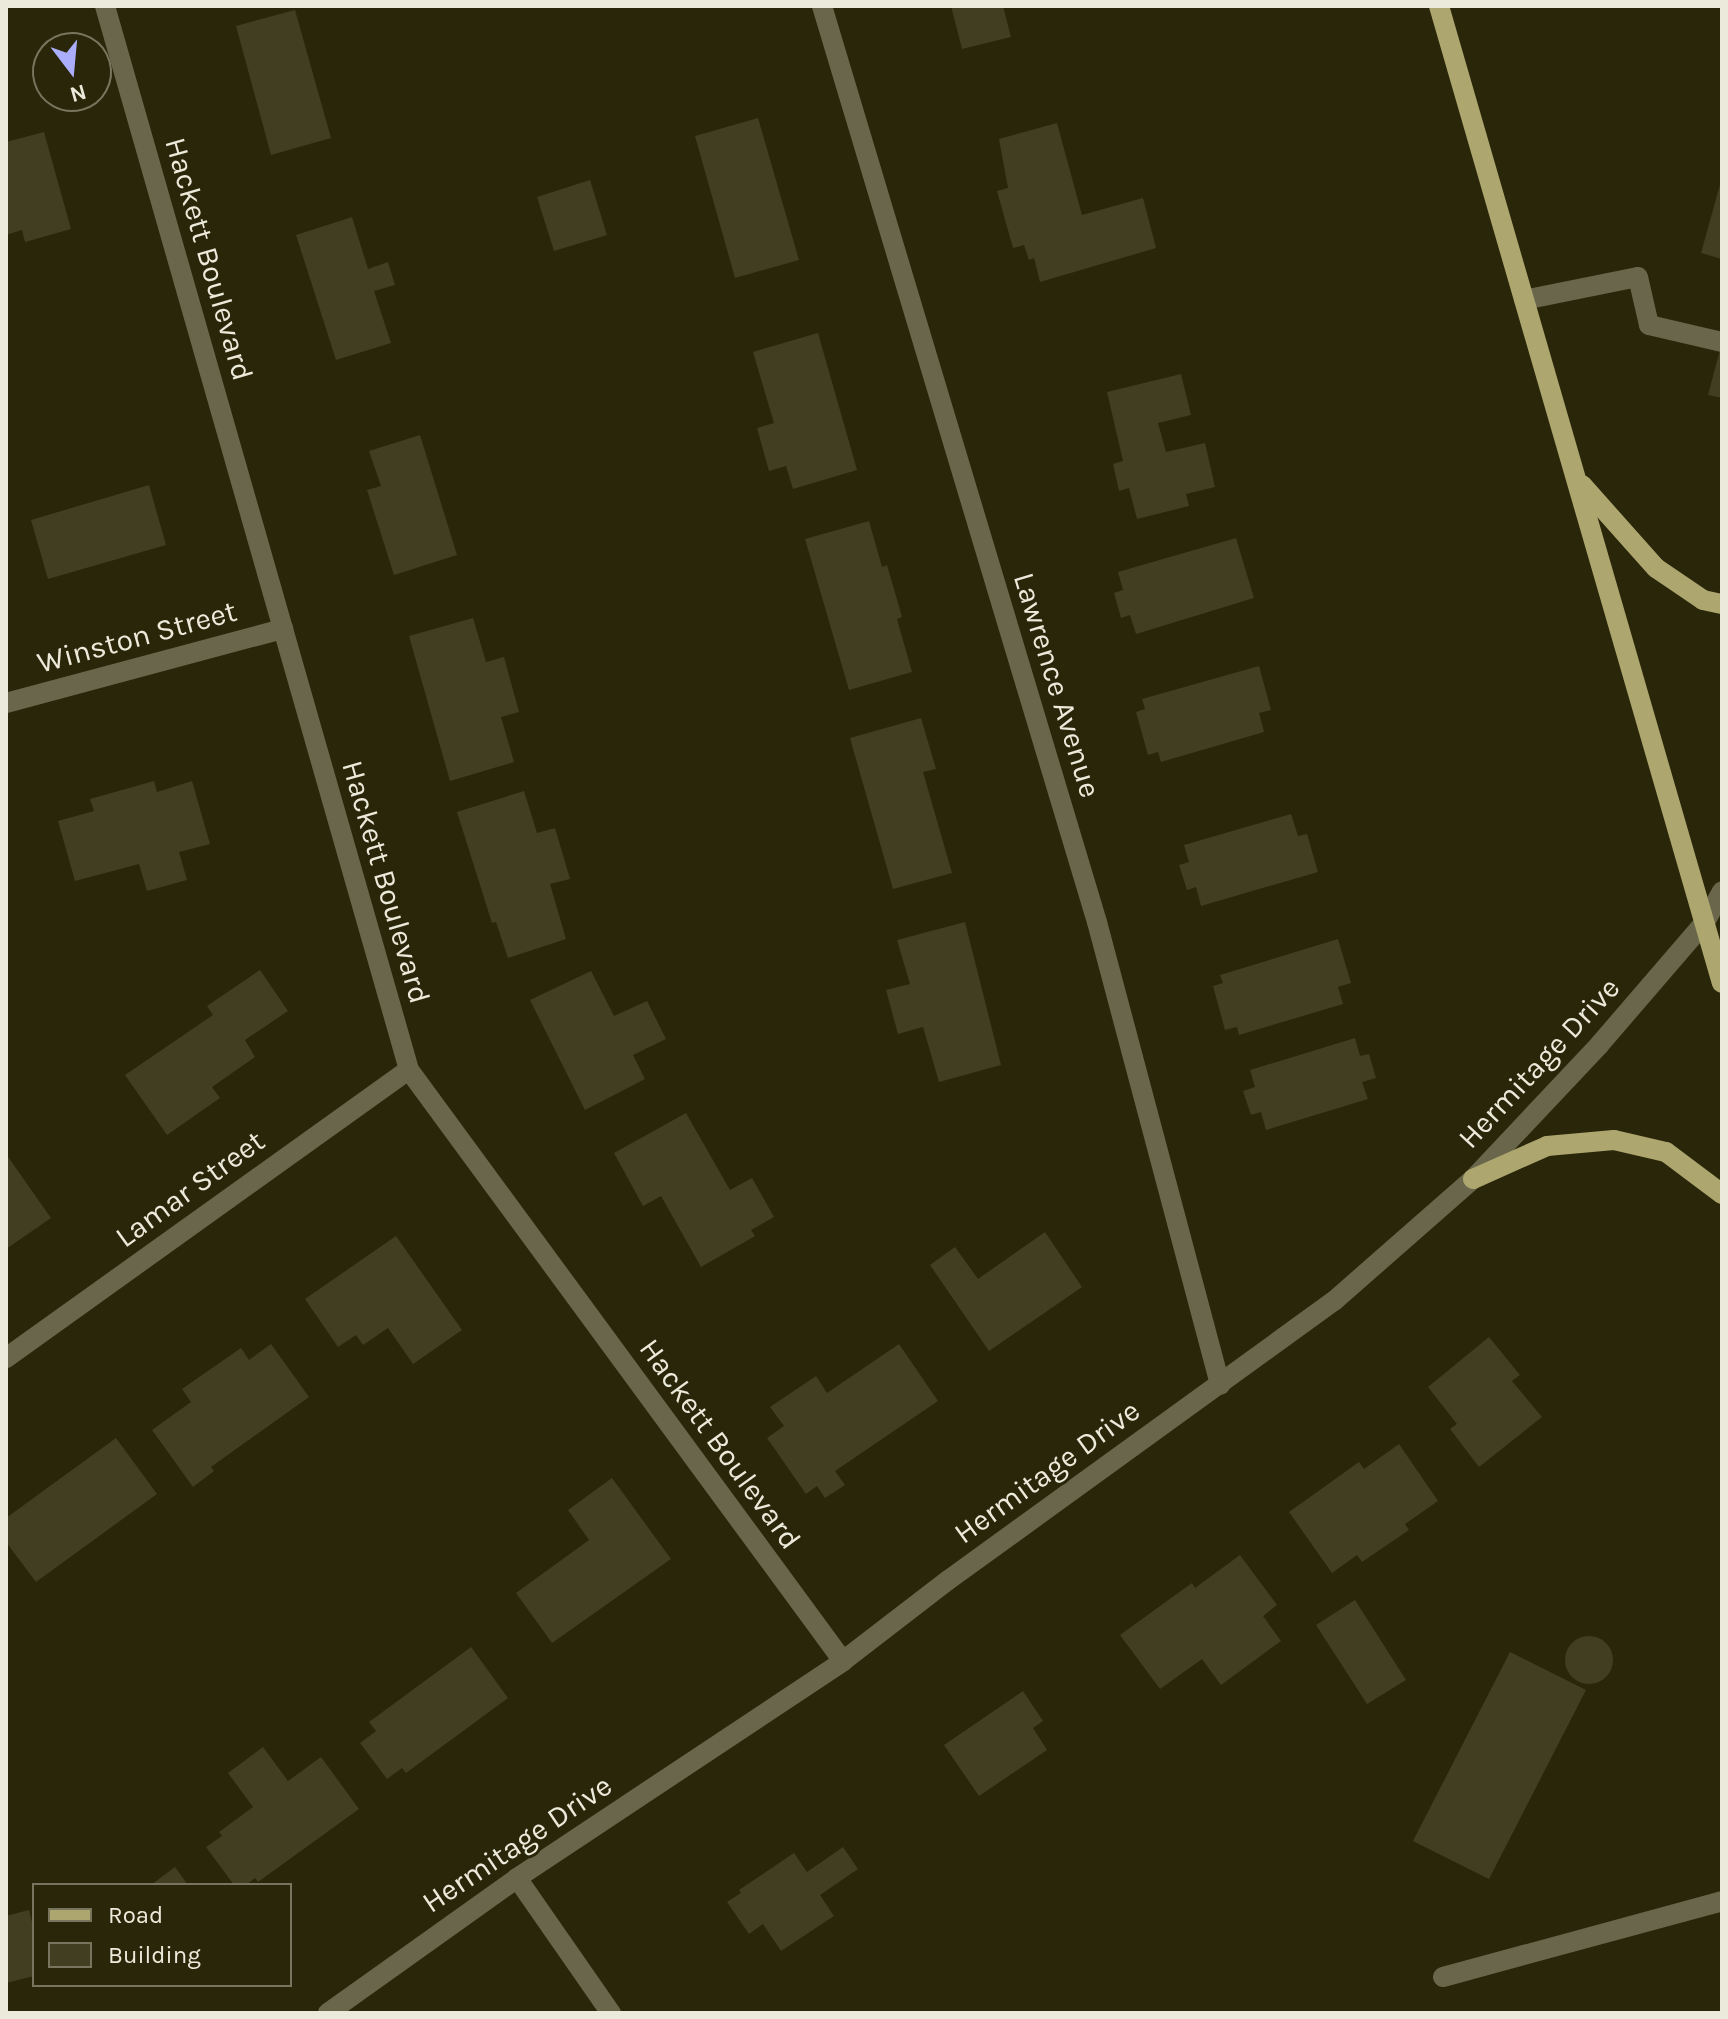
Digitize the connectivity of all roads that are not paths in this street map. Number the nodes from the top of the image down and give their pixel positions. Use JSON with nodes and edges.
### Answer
{"nodes":[{"id":1,"x":105,"y":6,"type":"edge"},
{"id":2,"x":822,"y":6,"type":"edge"},
{"id":3,"x":1439,"y":6,"type":"edge"},
{"id":4,"x":1524,"y":300,"type":"junction"},
{"id":5,"x":1722,"y":342,"type":"edge"},
{"id":6,"x":1576,"y":479,"type":"junction"},
{"id":7,"x":1722,"y":604,"type":"edge"},
{"id":8,"x":283,"y":629,"type":"junction"},
{"id":9,"x":6,"y":703,"type":"edge"},
{"id":10,"x":1722,"y":891,"type":"edge"},
{"id":11,"x":1705,"y":922,"type":"junction"},
{"id":12,"x":1722,"y":983,"type":"edge"},
{"id":13,"x":409,"y":1070,"type":"junction"},
{"id":14,"x":1473,"y":1179,"type":"junction"},
{"id":15,"x":1722,"y":1194,"type":"edge"},
{"id":16,"x":6,"y":1358,"type":"edge"},
{"id":17,"x":1220,"y":1385,"type":"junction"},
{"id":18,"x":843,"y":1661,"type":"junction"},
{"id":19,"x":517,"y":1878,"type":"junction"},
{"id":20,"x":1722,"y":1901,"type":"edge"},
{"id":21,"x":1443,"y":1977,"type":"dead end"},
{"id":22,"x":328,"y":2013,"type":"edge"},
{"id":23,"x":611,"y":2013,"type":"edge"}],
"edges":[{"from":1,"to":8,"type":"street","name":"Hackett Boulevard"},
{"from":2,"to":17,"type":"street","name":"Lawrence Avenue"},
{"from":3,"to":4,"type":"main road"},
{"from":4,"to":5,"type":"street"},
{"from":4,"to":6,"type":"main road"},
{"from":6,"to":7,"type":"main road"},
{"from":6,"to":11,"type":"main road"},
{"from":8,"to":9,"type":"street","name":"Winston Street"},
{"from":8,"to":13,"type":"street","name":"Hackett Boulevard"},
{"from":10,"to":11,"type":"street","name":"Hermitage Drive"},
{"from":11,"to":12,"type":"main road"},
{"from":11,"to":14,"type":"street","name":"Hermitage Drive"},
{"from":13,"to":16,"type":"street","name":"Lamar Street"},
{"from":13,"to":18,"type":"street","name":"Hackett Boulevard"},
{"from":14,"to":15,"type":"main road"},
{"from":14,"to":17,"type":"street","name":"Hermitage Drive"},
{"from":17,"to":18,"type":"street","name":"Hermitage Drive"},
{"from":18,"to":19,"type":"street","name":"Hermitage Drive"},
{"from":19,"to":22,"type":"street","name":"Hermitage Drive"},
{"from":19,"to":23,"type":"street"},
{"from":20,"to":21,"type":"street"}]}
